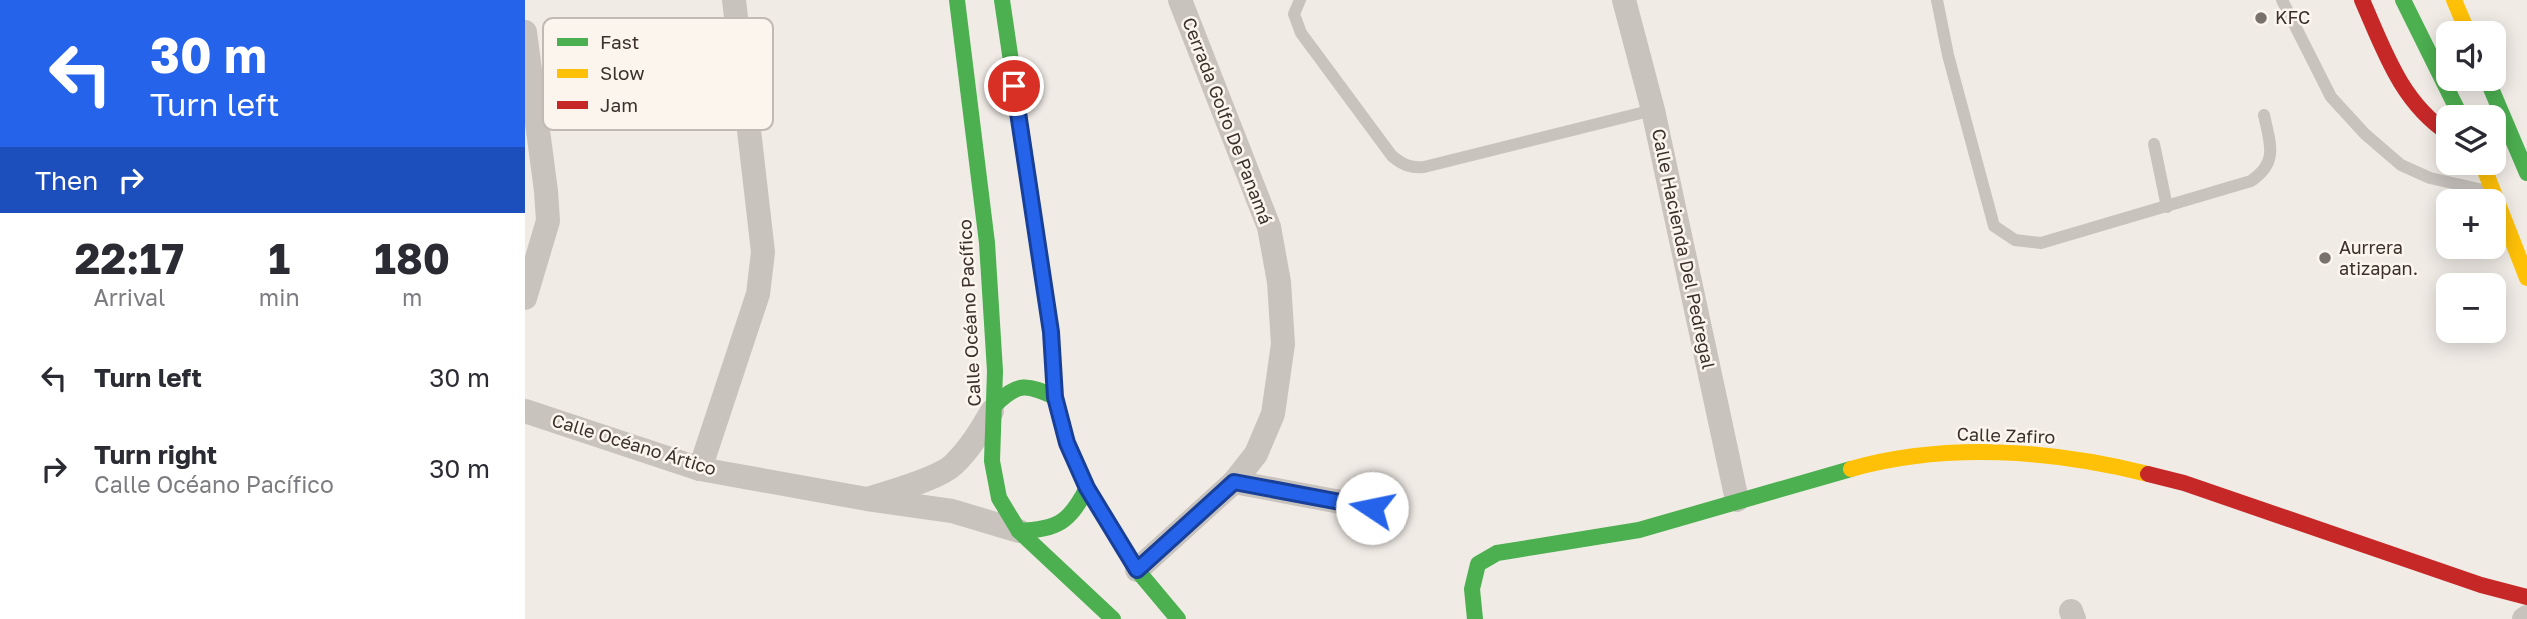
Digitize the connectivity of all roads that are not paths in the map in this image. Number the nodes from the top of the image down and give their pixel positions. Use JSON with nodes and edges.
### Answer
{"nodes":[{"id":1,"x":734,"y":0,"type":"edge"},
{"id":2,"x":957,"y":0,"type":"edge"},
{"id":3,"x":1002,"y":0,"type":"edge"},
{"id":4,"x":1181,"y":0,"type":"edge"},
{"id":5,"x":1300,"y":0,"type":"edge"},
{"id":6,"x":1624,"y":0,"type":"edge"},
{"id":7,"x":1937,"y":0,"type":"edge"},
{"id":8,"x":2282,"y":0,"type":"edge"},
{"id":9,"x":2362,"y":0,"type":"edge"},
{"id":10,"x":2403,"y":0,"type":"edge"},
{"id":11,"x":2454,"y":0,"type":"edge"},
{"id":12,"x":736,"y":18,"type":"edge"},
{"id":13,"x":2463,"y":21,"type":"edge"},
{"id":14,"x":525,"y":32,"type":"edge"},
{"id":15,"x":2492,"y":91,"type":"edge"},
{"id":16,"x":2455,"y":105,"type":"edge"},
{"id":17,"x":1653,"y":110,"type":"junction"},
{"id":18,"x":2264,"y":115,"type":"dead end"},
{"id":19,"x":2436,"y":125,"type":"edge"},
{"id":20,"x":749,"y":130,"type":"edge"},
{"id":21,"x":2154,"y":144,"type":"dead end"},
{"id":22,"x":2527,"y":173,"type":"edge"},
{"id":23,"x":2477,"y":189,"type":"edge"},
{"id":24,"x":2167,"y":207,"type":"junction"},
{"id":25,"x":2506,"y":224,"type":"edge"},
{"id":26,"x":2527,"y":278,"type":"edge"},
{"id":27,"x":525,"y":298,"type":"edge"},
{"id":28,"x":1055,"y":397,"type":"junction"},
{"id":29,"x":995,"y":405,"type":"junction"},
{"id":30,"x":525,"y":411,"type":"edge"},
{"id":31,"x":700,"y":469,"type":"junction"},
{"id":32,"x":1234,"y":482,"type":"junction"},
{"id":33,"x":1087,"y":488,"type":"junction"},
{"id":34,"x":867,"y":499,"type":"junction"},
{"id":35,"x":1737,"y":500,"type":"junction"},
{"id":36,"x":1372,"y":508,"type":"dead end"},
{"id":37,"x":1019,"y":531,"type":"junction"},
{"id":38,"x":1137,"y":570,"type":"junction"},
{"id":39,"x":2527,"y":597,"type":"edge"},
{"id":40,"x":1113,"y":619,"type":"edge"},
{"id":41,"x":1178,"y":619,"type":"edge"},
{"id":42,"x":1475,"y":619,"type":"edge"}],
"edges":[{"from":1,"to":12,"type":"street"},
{"from":2,"to":29,"type":"street","name":"Calle Océano Pacífico"},
{"from":3,"to":28,"type":"street"},
{"from":4,"to":32,"type":"street","name":"Cerrada Golfo De Panamá"},
{"from":5,"to":17,"type":"lane"},
{"from":6,"to":17,"type":"street","name":"Calle Hacienda Del Pedregal"},
{"from":7,"to":24,"type":"lane"},
{"from":8,"to":23,"type":"lane"},
{"from":9,"to":19,"type":"street"},
{"from":10,"to":16,"type":"street"},
{"from":11,"to":13,"type":"street"},
{"from":14,"to":27,"type":"street"},
{"from":15,"to":22,"type":"street"},
{"from":17,"to":35,"type":"street","name":"Calle Hacienda Del Pedregal"},
{"from":18,"to":24,"type":"lane"},
{"from":20,"to":31,"type":"street"},
{"from":21,"to":24,"type":"lane"},
{"from":25,"to":26,"type":"street"},
{"from":28,"to":29,"type":"street"},
{"from":28,"to":33,"type":"street"},
{"from":29,"to":34,"type":"street","name":"Calle Océano Ártico"},
{"from":29,"to":37,"type":"street","name":"Calle Océano Pacífico"},
{"from":30,"to":31,"type":"street","name":"Calle Océano Ártico"},
{"from":31,"to":34,"type":"street","name":"Calle Océano Ártico"},
{"from":32,"to":36,"type":"street"},
{"from":32,"to":38,"type":"street","name":"Cerrada Golfo De Panamá"},
{"from":33,"to":37,"type":"street"},
{"from":33,"to":38,"type":"street"},
{"from":34,"to":37,"type":"street","name":"Calle Océano Ártico"},
{"from":35,"to":39,"type":"street","name":"Calle Zafiro"},
{"from":35,"to":42,"type":"street","name":"Calle Zafiro"},
{"from":37,"to":40,"type":"street","name":"Calle Océano Pacífico"},
{"from":38,"to":41,"type":"street"}]}
